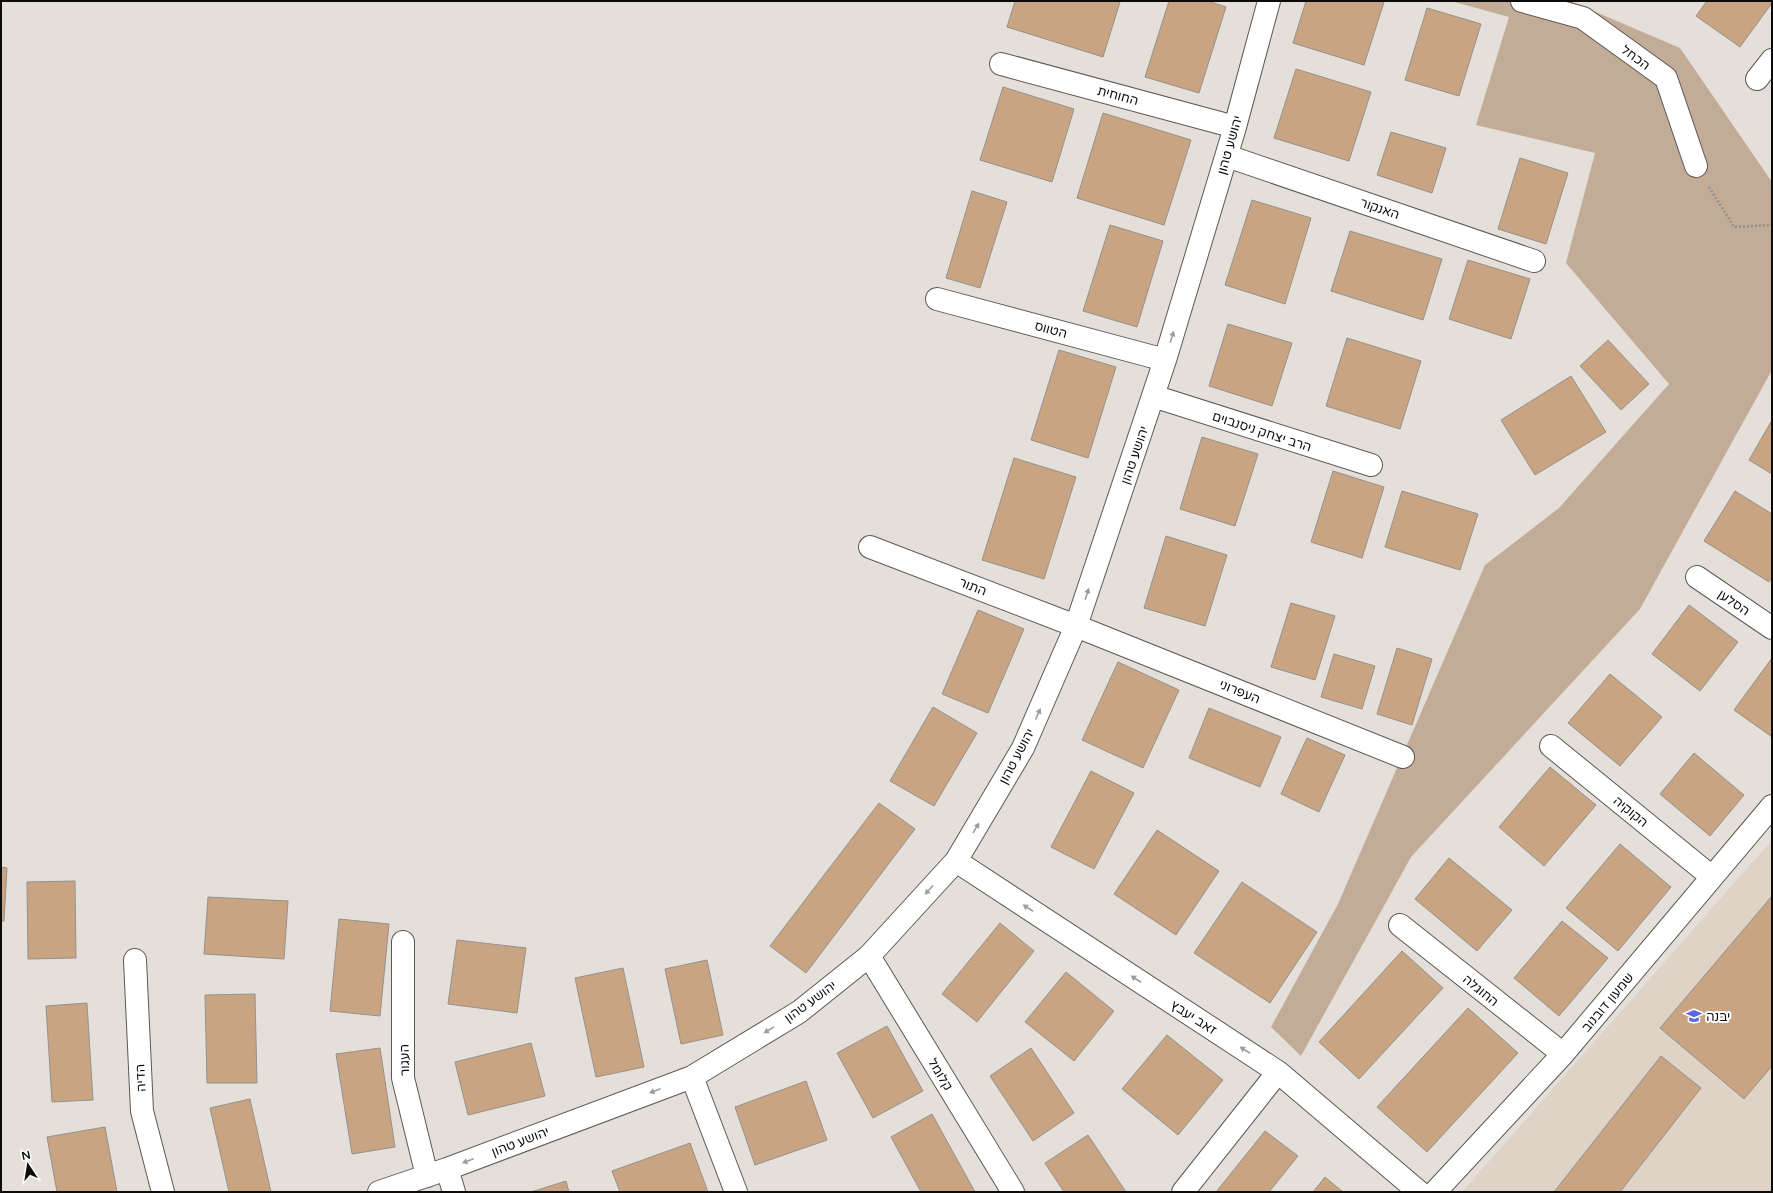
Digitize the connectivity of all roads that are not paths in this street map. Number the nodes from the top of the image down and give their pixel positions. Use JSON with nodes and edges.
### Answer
{"nodes":[{"id":1,"x":1269,"y":1,"type":"edge"},
{"id":2,"x":1522,"y":1,"type":"edge"},
{"id":3,"x":1772,"y":60,"type":"edge"},
{"id":4,"x":1001,"y":64,"type":"dead end"},
{"id":5,"x":1756,"y":79,"type":"dead end"},
{"id":6,"x":1235,"y":127,"type":"junction"},
{"id":7,"x":1226,"y":156,"type":"junction"},
{"id":8,"x":1696,"y":166,"type":"road end"},
{"id":9,"x":1534,"y":260,"type":"dead end"},
{"id":10,"x":937,"y":299,"type":"dead end"},
{"id":11,"x":1165,"y":360,"type":"junction"},
{"id":12,"x":1154,"y":396,"type":"junction"},
{"id":13,"x":1371,"y":465,"type":"dead end"},
{"id":14,"x":870,"y":546,"type":"dead end"},
{"id":15,"x":1697,"y":577,"type":"dead end"},
{"id":16,"x":1076,"y":626,"type":"junction"},
{"id":17,"x":1772,"y":628,"type":"edge"},
{"id":18,"x":1551,"y":746,"type":"dead end"},
{"id":19,"x":1403,"y":756,"type":"dead end"},
{"id":20,"x":1772,"y":806,"type":"edge"},
{"id":21,"x":956,"y":861,"type":"junction"},
{"id":22,"x":1712,"y":877,"type":"junction"},
{"id":23,"x":1400,"y":925,"type":"dead end"},
{"id":24,"x":403,"y":942,"type":"dead end"},
{"id":25,"x":870,"y":956,"type":"junction"},
{"id":26,"x":135,"y":960,"type":"dead end"},
{"id":27,"x":1562,"y":1054,"type":"junction"},
{"id":28,"x":1278,"y":1072,"type":"junction"},
{"id":29,"x":692,"y":1077,"type":"junction"},
{"id":30,"x":437,"y":1172,"type":"junction"},
{"id":31,"x":163,"y":1192,"type":"edge"},
{"id":32,"x":380,"y":1192,"type":"edge"},
{"id":33,"x":454,"y":1192,"type":"edge"},
{"id":34,"x":736,"y":1192,"type":"edge"},
{"id":35,"x":1013,"y":1192,"type":"edge"},
{"id":36,"x":1183,"y":1192,"type":"edge"},
{"id":37,"x":1419,"y":1192,"type":"edge"},
{"id":38,"x":1435,"y":1192,"type":"edge"}],
"edges":[{"from":1,"to":6,"type":"street","name":"יהושע טהון"},
{"from":2,"to":8,"type":"street","name":"הכחל"},
{"from":3,"to":5,"type":"street"},
{"from":4,"to":6,"type":"street","name":"החוחית"},
{"from":6,"to":7,"type":"street","name":"יהושע טהון"},
{"from":7,"to":9,"type":"street","name":"האנקור"},
{"from":11,"to":7,"type":"street","name":"יהושע טהון","one_way":true},
{"from":10,"to":11,"type":"street","name":"הטווס"},
{"from":11,"to":12,"type":"street","name":"יהושע טהון"},
{"from":12,"to":13,"type":"street","name":"הרב יצחק ניסנבוים"},
{"from":16,"to":12,"type":"street","name":"יהושע טהון","one_way":true},
{"from":14,"to":16,"type":"street","name":"התור"},
{"from":15,"to":17,"type":"street","name":"הסלען"},
{"from":16,"to":19,"type":"street","name":"העפרוני"},
{"from":21,"to":16,"type":"street","name":"יהושע טהון","one_way":true},
{"from":18,"to":22,"type":"street","name":"הקוקיה"},
{"from":20,"to":22,"type":"street","name":"שמעון דובנוב"},
{"from":21,"to":25,"type":"street","name":"יהושע טהון","one_way":true},
{"from":28,"to":21,"type":"street","name":"זאב יעבץ","one_way":true},
{"from":22,"to":27,"type":"street","name":"שמעון דובנוב"},
{"from":23,"to":27,"type":"street","name":"החוגלה"},
{"from":24,"to":30,"type":"street","name":"העגור"},
{"from":25,"to":29,"type":"street","name":"יהושע טהון","one_way":true},
{"from":25,"to":35,"type":"street","name":"קלומל"},
{"from":26,"to":31,"type":"street","name":"הדיה"},
{"from":27,"to":38,"type":"street","name":"שמעון דובנוב"},
{"from":28,"to":36,"type":"street"},
{"from":28,"to":37,"type":"street","name":"זאב יעבץ"},
{"from":29,"to":30,"type":"street","name":"יהושע טהון","one_way":true},
{"from":29,"to":34,"type":"street"},
{"from":30,"to":32,"type":"street","name":"יהושע טהון"},
{"from":30,"to":33,"type":"street","name":"העגור"}]}
